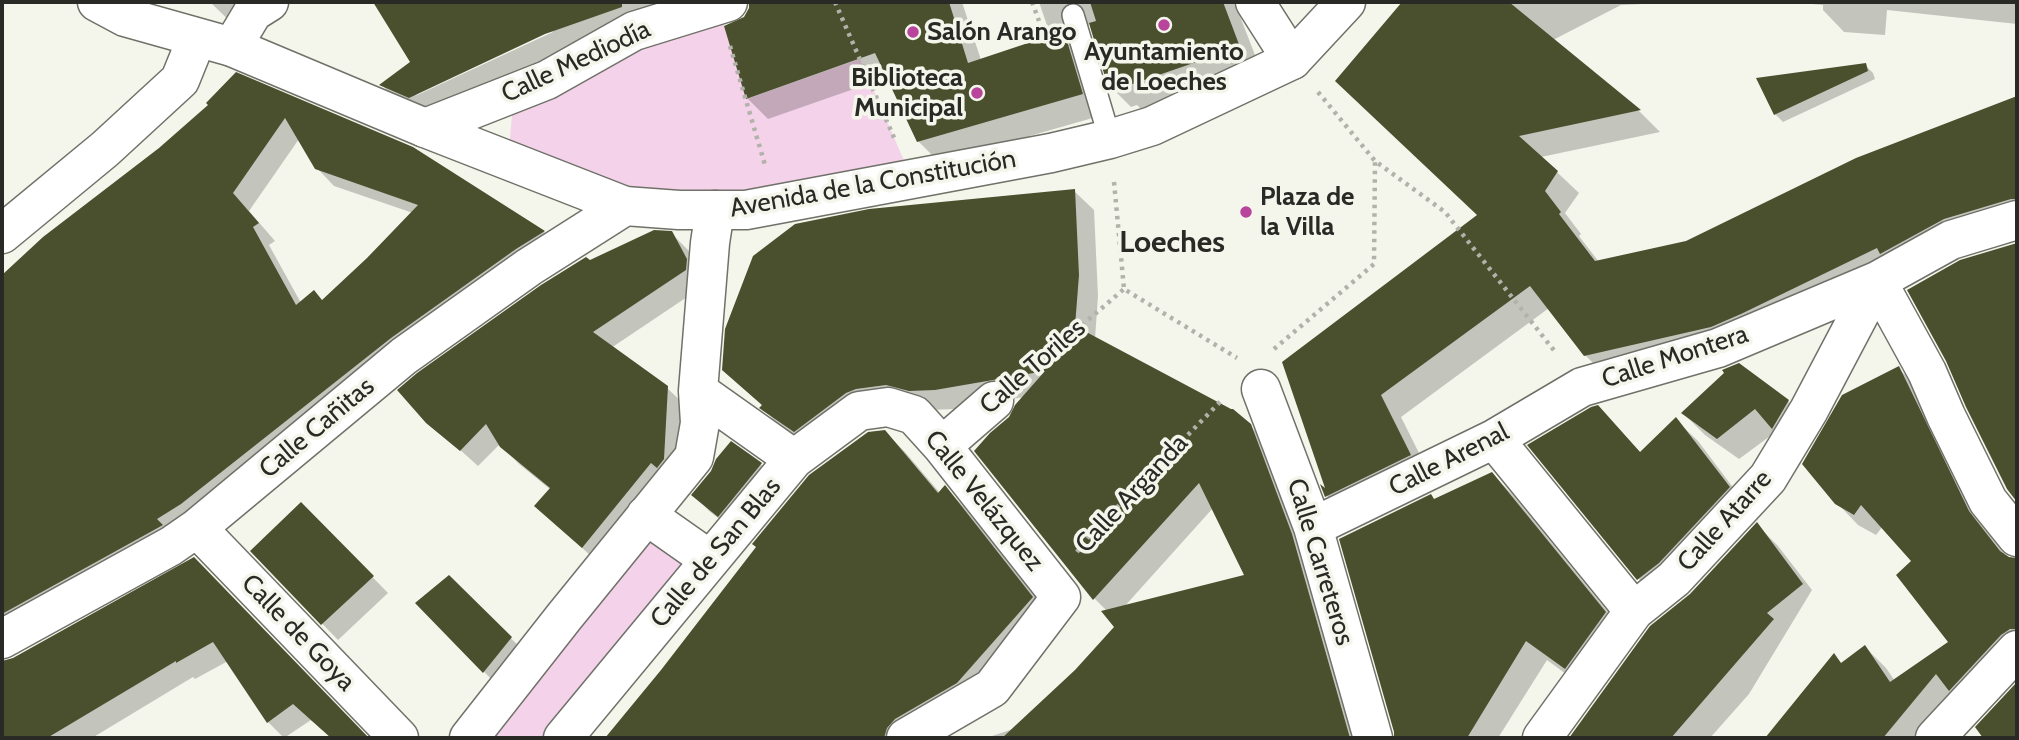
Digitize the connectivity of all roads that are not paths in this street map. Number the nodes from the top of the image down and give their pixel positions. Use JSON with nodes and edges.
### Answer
{"nodes":[{"id":1,"x":268,"y":2,"type":"edge"},
{"id":2,"x":1255,"y":2,"type":"edge"},
{"id":3,"x":1346,"y":2,"type":"edge"},
{"id":4,"x":723,"y":3,"type":"edge"},
{"id":5,"x":113,"y":7,"type":"edge"},
{"id":6,"x":1073,"y":15,"type":"dead end"},
{"id":7,"x":215,"y":43,"type":"junction"},
{"id":8,"x":1292,"y":60,"type":"junction"},
{"id":9,"x":425,"y":128,"type":"junction"},
{"id":10,"x":1110,"y":139,"type":"junction"},
{"id":11,"x":625,"y":206,"type":"junction"},
{"id":12,"x":715,"y":210,"type":"junction"},
{"id":13,"x":2017,"y":220,"type":"edge"},
{"id":14,"x":2,"y":234,"type":"edge"},
{"id":15,"x":1877,"y":281,"type":"junction"},
{"id":16,"x":1251,"y":375,"type":"road end"},
{"id":17,"x":1582,"y":387,"type":"joint"},
{"id":18,"x":698,"y":391,"type":"junction"},
{"id":19,"x":994,"y":401,"type":"road end"},
{"id":20,"x":1494,"y":439,"type":"junction"},
{"id":21,"x":942,"y":446,"type":"junction"},
{"id":22,"x":794,"y":459,"type":"junction"},
{"id":23,"x":646,"y":515,"type":"junction"},
{"id":24,"x":1313,"y":527,"type":"junction"},
{"id":25,"x":197,"y":528,"type":"junction"},
{"id":26,"x":2017,"y":537,"type":"edge"},
{"id":27,"x":710,"y":560,"type":"junction"},
{"id":28,"x":1634,"y":611,"type":"junction"},
{"id":29,"x":2,"y":639,"type":"edge"},
{"id":30,"x":2017,"y":650,"type":"edge"},
{"id":31,"x":399,"y":738,"type":"edge"},
{"id":32,"x":469,"y":738,"type":"edge"},
{"id":33,"x":563,"y":738,"type":"edge"},
{"id":34,"x":906,"y":738,"type":"edge"},
{"id":35,"x":1373,"y":738,"type":"edge"},
{"id":36,"x":1542,"y":738,"type":"edge"},
{"id":37,"x":1935,"y":738,"type":"edge"}],
"edges":[{"from":1,"to":7,"type":"street"},
{"from":2,"to":8,"type":"street"},
{"from":3,"to":8,"type":"street"},
{"from":4,"to":9,"type":"street","name":"Calle Mediodía"},
{"from":5,"to":7,"type":"street","name":"Avenida de la Constitución"},
{"from":6,"to":10,"type":"lane"},
{"from":7,"to":9,"type":"street","name":"Avenida de la Constitución"},
{"from":7,"to":14,"type":"street"},
{"from":8,"to":10,"type":"street","name":"Avenida de la Constitución"},
{"from":9,"to":11,"type":"street","name":"Avenida de la Constitución"},
{"from":10,"to":12,"type":"street","name":"Avenida de la Constitución"},
{"from":11,"to":12,"type":"street","name":"Avenida de la Constitución"},
{"from":11,"to":25,"type":"street","name":"Calle Cañitas"},
{"from":12,"to":18,"type":"street"},
{"from":13,"to":15,"type":"street","name":"Calle Montera"},
{"from":15,"to":17,"type":"street","name":"Calle Montera"},
{"from":15,"to":26,"type":"street"},
{"from":15,"to":28,"type":"street","name":"Calle Atarre"},
{"from":16,"to":24,"type":"street","name":"Calle Carreteros"},
{"from":17,"to":20,"type":"street","name":"Calle Arenal"},
{"from":18,"to":22,"type":"street","name":"Calle de San Blas"},
{"from":18,"to":23,"type":"street"},
{"from":19,"to":21,"type":"street","name":"Calle Toriles"},
{"from":20,"to":24,"type":"street","name":"Calle Arenal"},
{"from":20,"to":28,"type":"street"},
{"from":21,"to":22,"type":"street","name":"Calle Velázquez"},
{"from":21,"to":34,"type":"street","name":"Calle Velázquez"},
{"from":22,"to":27,"type":"street","name":"Calle de San Blas"},
{"from":23,"to":27,"type":"street"},
{"from":23,"to":32,"type":"street"},
{"from":24,"to":35,"type":"street","name":"Calle Carreteros"},
{"from":25,"to":29,"type":"street","name":"Calle Cañitas"},
{"from":25,"to":31,"type":"street","name":"Calle de Goya"},
{"from":27,"to":33,"type":"street","name":"Calle de San Blas"},
{"from":28,"to":36,"type":"street","name":"Calle Atarre"},
{"from":30,"to":37,"type":"street"}]}
